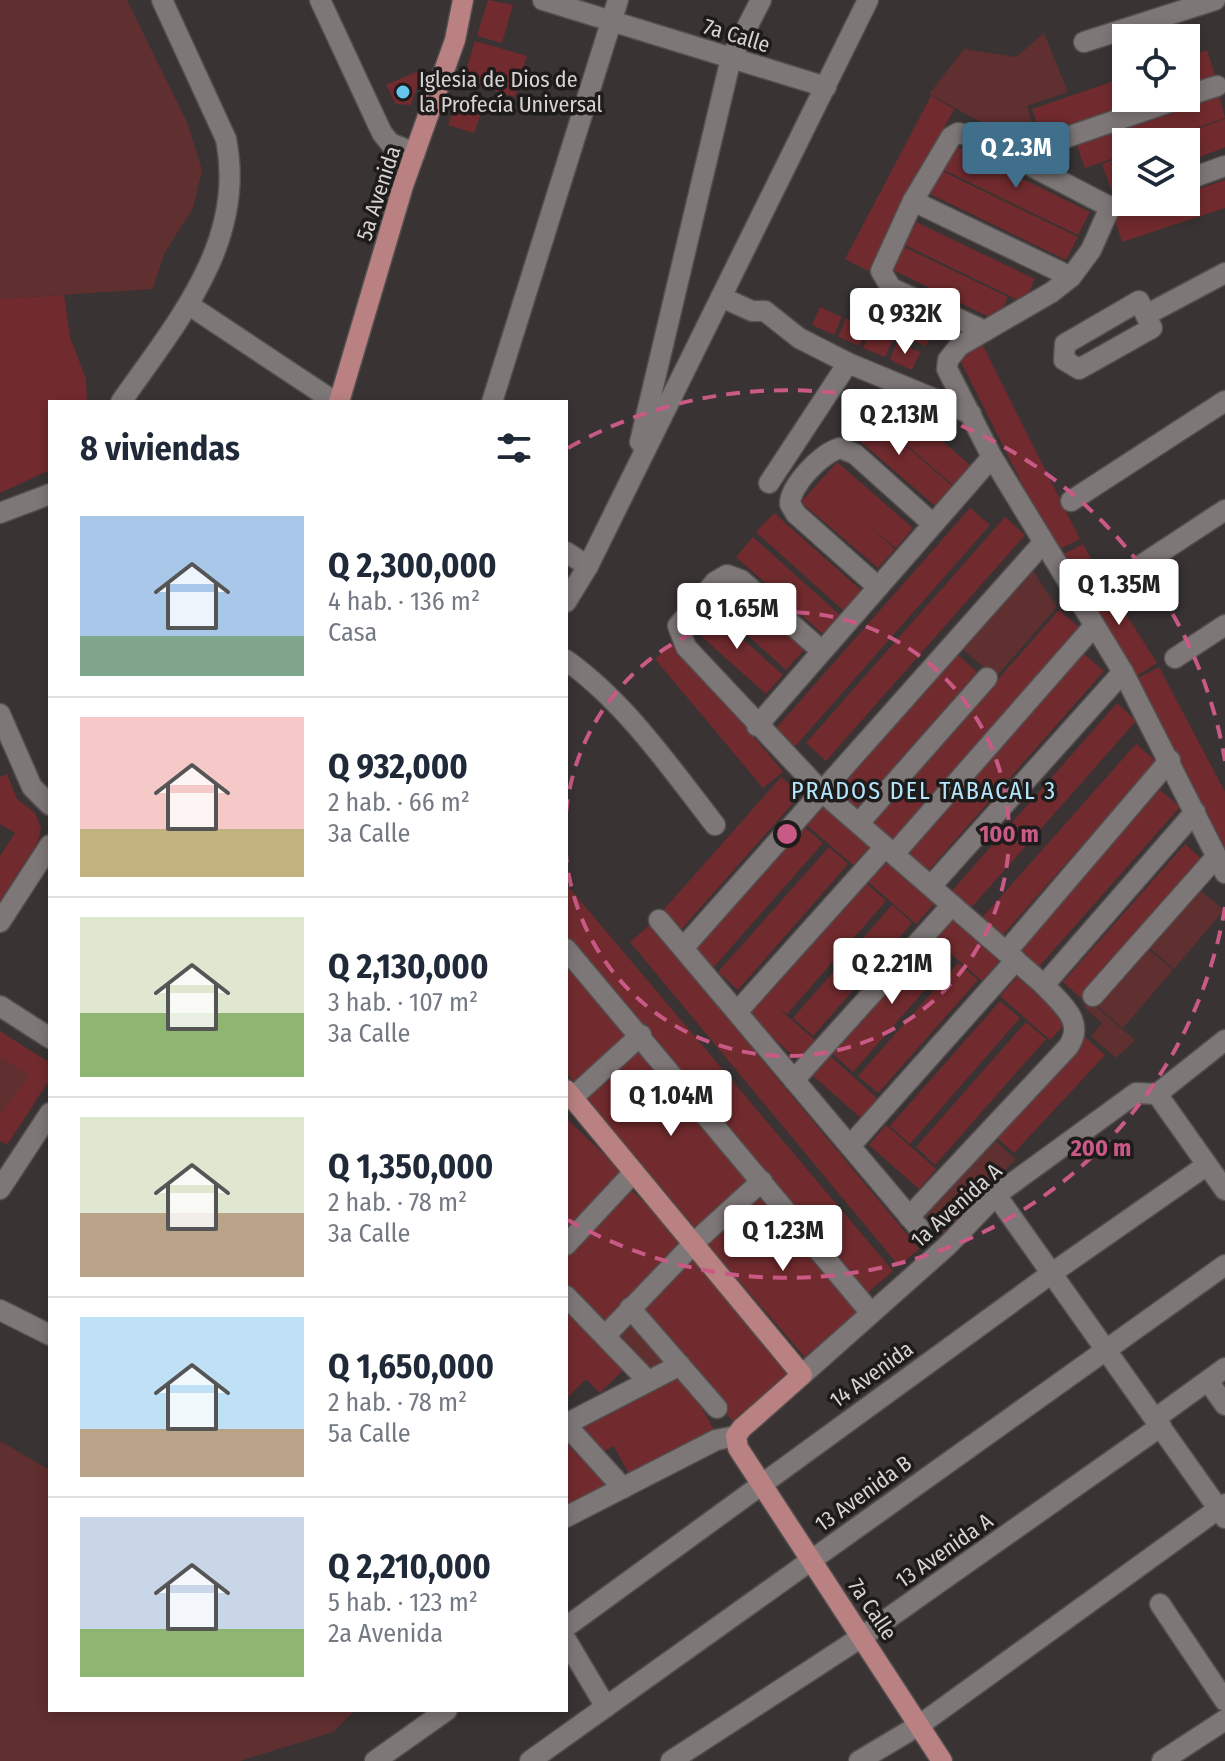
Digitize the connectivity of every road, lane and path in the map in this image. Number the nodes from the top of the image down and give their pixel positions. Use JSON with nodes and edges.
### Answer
{"nodes":[{"id":1,"x":162,"y":0,"type":"edge"},
{"id":2,"x":320,"y":0,"type":"edge"},
{"id":3,"x":463,"y":0,"type":"edge"},
{"id":4,"x":543,"y":0,"type":"edge"},
{"id":5,"x":618,"y":0,"type":"edge"},
{"id":6,"x":761,"y":0,"type":"edge"},
{"id":7,"x":868,"y":0,"type":"edge"},
{"id":8,"x":1215,"y":0,"type":"edge"},
{"id":9,"x":611,"y":20,"type":"junction"},
{"id":10,"x":1084,"y":42,"type":"dead end"},
{"id":11,"x":731,"y":58,"type":"junction"},
{"id":12,"x":1217,"y":86,"type":"dead end"},
{"id":13,"x":826,"y":87,"type":"junction"},
{"id":14,"x":1200,"y":92,"type":"edge"},
{"id":15,"x":1140,"y":112,"type":"edge"},
{"id":16,"x":415,"y":153,"type":"junction"},
{"id":17,"x":1034,"y":166,"type":"junction"},
{"id":18,"x":1225,"y":166,"type":"edge"},
{"id":19,"x":1200,"y":175,"type":"edge"},
{"id":20,"x":913,"y":201,"type":"junction"},
{"id":21,"x":1112,"y":201,"type":"edge"},
{"id":22,"x":1112,"y":214,"type":"edge"},
{"id":23,"x":1225,"y":273,"type":"edge"},
{"id":24,"x":1071,"y":277,"type":"junction"},
{"id":25,"x":721,"y":297,"type":"junction"},
{"id":26,"x":189,"y":305,"type":"junction"},
{"id":27,"x":1146,"y":315,"type":"dead end"},
{"id":28,"x":985,"y":331,"type":"junction"},
{"id":29,"x":848,"y":363,"type":"junction"},
{"id":30,"x":122,"y":400,"type":"edge"},
{"id":31,"x":334,"y":400,"type":"edge"},
{"id":32,"x":338,"y":400,"type":"edge"},
{"id":33,"x":493,"y":400,"type":"edge"},
{"id":34,"x":1225,"y":401,"type":"edge"},
{"id":35,"x":971,"y":414,"type":"junction"},
{"id":36,"x":992,"y":457,"type":"junction"},
{"id":37,"x":634,"y":468,"type":"junction"},
{"id":38,"x":769,"y":483,"type":"dead end"},
{"id":39,"x":48,"y":495,"type":"edge"},
{"id":40,"x":1071,"y":501,"type":"dead end"},
{"id":41,"x":1225,"y":510,"type":"edge"},
{"id":42,"x":0,"y":513,"type":"edge"},
{"id":43,"x":933,"y":524,"type":"junction"},
{"id":44,"x":1043,"y":543,"type":"junction"},
{"id":45,"x":568,"y":553,"type":"edge"},
{"id":46,"x":588,"y":566,"type":"junction"},
{"id":47,"x":1123,"y":577,"type":"dead end"},
{"id":48,"x":878,"y":587,"type":"junction"},
{"id":49,"x":568,"y":599,"type":"edge"},
{"id":50,"x":1225,"y":625,"type":"edge"},
{"id":51,"x":1094,"y":626,"type":"junction"},
{"id":52,"x":822,"y":651,"type":"junction"},
{"id":53,"x":1175,"y":658,"type":"dead end"},
{"id":54,"x":568,"y":661,"type":"edge"},
{"id":55,"x":1123,"y":672,"type":"junction"},
{"id":56,"x":987,"y":678,"type":"dead end"},
{"id":57,"x":0,"y":714,"type":"edge"},
{"id":58,"x":757,"y":726,"type":"junction"},
{"id":59,"x":1170,"y":760,"type":"junction"},
{"id":60,"x":821,"y":791,"type":"junction"},
{"id":61,"x":48,"y":803,"type":"edge"},
{"id":62,"x":1195,"y":812,"type":"junction"},
{"id":63,"x":859,"y":823,"type":"junction"},
{"id":64,"x":715,"y":825,"type":"dead end"},
{"id":65,"x":48,"y":848,"type":"edge"},
{"id":66,"x":890,"y":850,"type":"junction"},
{"id":67,"x":1220,"y":865,"type":"edge"},
{"id":68,"x":931,"y":886,"type":"junction"},
{"id":69,"x":952,"y":905,"type":"junction"},
{"id":70,"x":659,"y":920,"type":"dead end"},
{"id":71,"x":0,"y":922,"type":"edge"},
{"id":72,"x":683,"y":948,"type":"junction"},
{"id":73,"x":568,"y":951,"type":"edge"},
{"id":74,"x":1011,"y":956,"type":"junction"},
{"id":75,"x":1044,"y":985,"type":"junction"},
{"id":76,"x":1093,"y":996,"type":"dead end"},
{"id":77,"x":0,"y":1006,"type":"edge"},
{"id":78,"x":737,"y":1012,"type":"junction"},
{"id":79,"x":641,"y":1035,"type":"junction"},
{"id":80,"x":48,"y":1037,"type":"edge"},
{"id":81,"x":1225,"y":1040,"type":"edge"},
{"id":82,"x":794,"y":1080,"type":"junction"},
{"id":83,"x":1157,"y":1094,"type":"junction"},
{"id":84,"x":571,"y":1102,"type":"edge"},
{"id":85,"x":48,"y":1116,"type":"edge"},
{"id":86,"x":850,"y":1146,"type":"junction"},
{"id":87,"x":1207,"y":1165,"type":"junction"},
{"id":88,"x":634,"y":1172,"type":"junction"},
{"id":89,"x":762,"y":1181,"type":"junction"},
{"id":90,"x":0,"y":1189,"type":"edge"},
{"id":91,"x":1225,"y":1190,"type":"edge"},
{"id":92,"x":996,"y":1195,"type":"junction"},
{"id":93,"x":695,"y":1242,"type":"junction"},
{"id":94,"x":568,"y":1243,"type":"edge"},
{"id":95,"x":1225,"y":1265,"type":"edge"},
{"id":96,"x":1052,"y":1273,"type":"junction"},
{"id":97,"x":568,"y":1298,"type":"edge"},
{"id":98,"x":630,"y":1308,"type":"junction"},
{"id":99,"x":0,"y":1310,"type":"edge"},
{"id":100,"x":871,"y":1313,"type":"junction"},
{"id":101,"x":48,"y":1334,"type":"edge"},
{"id":102,"x":605,"y":1336,"type":"junction"},
{"id":103,"x":1107,"y":1349,"type":"junction"},
{"id":104,"x":680,"y":1365,"type":"junction"},
{"id":105,"x":1225,"y":1368,"type":"edge"},
{"id":106,"x":802,"y":1375,"type":"junction"},
{"id":107,"x":647,"y":1380,"type":"junction"},
{"id":108,"x":1208,"y":1381,"type":"junction"},
{"id":109,"x":1225,"y":1405,"type":"edge"},
{"id":110,"x":717,"y":1408,"type":"dead end"},
{"id":111,"x":1159,"y":1422,"type":"junction"},
{"id":112,"x":568,"y":1424,"type":"edge"},
{"id":113,"x":568,"y":1427,"type":"edge"},
{"id":114,"x":736,"y":1436,"type":"junction"},
{"id":115,"x":762,"y":1485,"type":"junction"},
{"id":116,"x":623,"y":1488,"type":"junction"},
{"id":117,"x":1223,"y":1510,"type":"edge"},
{"id":118,"x":568,"y":1516,"type":"edge"},
{"id":119,"x":811,"y":1560,"type":"junction"},
{"id":120,"x":1160,"y":1604,"type":"dead end"},
{"id":121,"x":568,"y":1626,"type":"edge"},
{"id":122,"x":863,"y":1636,"type":"junction"},
{"id":123,"x":568,"y":1643,"type":"edge"},
{"id":124,"x":1225,"y":1701,"type":"edge"},
{"id":125,"x":606,"y":1707,"type":"junction"},
{"id":126,"x":444,"y":1712,"type":"edge"},
{"id":127,"x":1225,"y":1720,"type":"edge"},
{"id":128,"x":921,"y":1724,"type":"junction"},
{"id":129,"x":385,"y":1758,"type":"edge"},
{"id":130,"x":530,"y":1761,"type":"edge"},
{"id":131,"x":671,"y":1761,"type":"edge"},
{"id":132,"x":859,"y":1761,"type":"edge"},
{"id":133,"x":942,"y":1761,"type":"edge"},
{"id":134,"x":1162,"y":1761,"type":"edge"}],
"edges":[{"from":1,"to":26,"type":"street"},
{"from":2,"to":16,"type":"street"},
{"from":3,"to":16,"type":"main road","name":"5a Avenida"},
{"from":4,"to":9,"type":"street","name":"7a Calle"},
{"from":5,"to":9,"type":"street"},
{"from":6,"to":11,"type":"street"},
{"from":7,"to":13,"type":"street"},
{"from":8,"to":10,"type":"street"},
{"from":9,"to":11,"type":"street","name":"7a Calle"},
{"from":9,"to":33,"type":"street"},
{"from":11,"to":13,"type":"street","name":"7a Calle"},
{"from":11,"to":37,"type":"street"},
{"from":12,"to":14,"type":"street"},
{"from":13,"to":25,"type":"street"},
{"from":15,"to":17,"type":"street"},
{"from":16,"to":32,"type":"main road","name":"5a Avenida"},
{"from":17,"to":20,"type":"street"},
{"from":17,"to":21,"type":"street"},
{"from":18,"to":19,"type":"street"},
{"from":20,"to":24,"type":"street"},
{"from":20,"to":28,"type":"street"},
{"from":22,"to":24,"type":"street"},
{"from":23,"to":27,"type":"street"},
{"from":24,"to":28,"type":"street"},
{"from":25,"to":29,"type":"street"},
{"from":25,"to":37,"type":"street"},
{"from":26,"to":30,"type":"street"},
{"from":26,"to":31,"type":"street"},
{"from":28,"to":35,"type":"street"},
{"from":29,"to":35,"type":"street"},
{"from":29,"to":38,"type":"street"},
{"from":34,"to":40,"type":"street"},
{"from":35,"to":36,"type":"street"},
{"from":36,"to":43,"type":"street"},
{"from":36,"to":44,"type":"street"},
{"from":37,"to":46,"type":"street"},
{"from":39,"to":42,"type":"street"},
{"from":41,"to":47,"type":"street"},
{"from":43,"to":48,"type":"street"},
{"from":43,"to":48,"type":"street"},
{"from":44,"to":51,"type":"street"},
{"from":44,"to":60,"type":"street"},
{"from":45,"to":46,"type":"street"},
{"from":46,"to":49,"type":"street"},
{"from":48,"to":52,"type":"street"},
{"from":50,"to":53,"type":"street"},
{"from":51,"to":55,"type":"street"},
{"from":51,"to":66,"type":"street"},
{"from":52,"to":58,"type":"street"},
{"from":52,"to":58,"type":"street"},
{"from":54,"to":64,"type":"street"},
{"from":55,"to":59,"type":"street"},
{"from":55,"to":68,"type":"street"},
{"from":56,"to":63,"type":"street"},
{"from":57,"to":61,"type":"street"},
{"from":58,"to":60,"type":"street"},
{"from":59,"to":62,"type":"street"},
{"from":59,"to":74,"type":"street"},
{"from":60,"to":63,"type":"street"},
{"from":60,"to":72,"type":"street"},
{"from":62,"to":67,"type":"street"},
{"from":62,"to":75,"type":"street"},
{"from":63,"to":66,"type":"street"},
{"from":65,"to":71,"type":"street"},
{"from":66,"to":68,"type":"street"},
{"from":66,"to":78,"type":"street"},
{"from":67,"to":76,"type":"street"},
{"from":68,"to":69,"type":"street"},
{"from":69,"to":74,"type":"street"},
{"from":69,"to":82,"type":"street"},
{"from":70,"to":72,"type":"street"},
{"from":72,"to":78,"type":"street"},
{"from":73,"to":79,"type":"street"},
{"from":74,"to":75,"type":"street"},
{"from":74,"to":86,"type":"street"},
{"from":75,"to":86,"type":"street"},
{"from":77,"to":80,"type":"street"},
{"from":78,"to":82,"type":"street"},
{"from":79,"to":84,"type":"street"},
{"from":79,"to":89,"type":"street"},
{"from":81,"to":83,"type":"street","name":"1a Avenida A"},
{"from":82,"to":86,"type":"street"},
{"from":83,"to":87,"type":"street"},
{"from":83,"to":92,"type":"street","name":"1a Avenida A"},
{"from":84,"to":88,"type":"main road"},
{"from":85,"to":90,"type":"street"},
{"from":87,"to":91,"type":"street"},
{"from":87,"to":96,"type":"street","name":"14 Avenida"},
{"from":88,"to":93,"type":"main road"},
{"from":88,"to":94,"type":"street"},
{"from":89,"to":93,"type":"street"},
{"from":89,"to":100,"type":"street"},
{"from":92,"to":96,"type":"street"},
{"from":92,"to":100,"type":"street","name":"1a Avenida A"},
{"from":93,"to":98,"type":"street"},
{"from":93,"to":106,"type":"main road"},
{"from":95,"to":103,"type":"street","name":"13 Avenida B"},
{"from":96,"to":103,"type":"street"},
{"from":96,"to":115,"type":"street","name":"14 Avenida"},
{"from":97,"to":102,"type":"street"},
{"from":98,"to":102,"type":"street"},
{"from":98,"to":104,"type":"street"},
{"from":99,"to":101,"type":"street"},
{"from":100,"to":106,"type":"street","name":"1a Avenida A"},
{"from":102,"to":107,"type":"street"},
{"from":103,"to":111,"type":"street"},
{"from":103,"to":119,"type":"street","name":"13 Avenida B"},
{"from":104,"to":107,"type":"street"},
{"from":104,"to":110,"type":"street"},
{"from":105,"to":108,"type":"street","name":"13 Avenida A"},
{"from":106,"to":114,"type":"main road","name":"1a Avenida A"},
{"from":107,"to":112,"type":"street"},
{"from":108,"to":109,"type":"street"},
{"from":108,"to":111,"type":"street","name":"13 Avenida A"},
{"from":111,"to":117,"type":"street"},
{"from":111,"to":122,"type":"street","name":"13 Avenida A"},
{"from":113,"to":116,"type":"street"},
{"from":114,"to":115,"type":"main road"},
{"from":114,"to":116,"type":"street","name":"1a Avenida A"},
{"from":115,"to":119,"type":"main road","name":"7a Calle"},
{"from":115,"to":121,"type":"street","name":"14 Avenida"},
{"from":116,"to":118,"type":"street","name":"1a Avenida A"},
{"from":117,"to":128,"type":"street"},
{"from":119,"to":122,"type":"main road","name":"7a Calle"},
{"from":119,"to":125,"type":"street","name":"13 Avenida B"},
{"from":120,"to":124,"type":"street"},
{"from":122,"to":128,"type":"main road","name":"7a Calle"},
{"from":122,"to":131,"type":"street","name":"13 Avenida A"},
{"from":123,"to":125,"type":"street"},
{"from":125,"to":130,"type":"street","name":"13 Avenida B"},
{"from":126,"to":129,"type":"street"},
{"from":127,"to":134,"type":"street"},
{"from":128,"to":132,"type":"street"},
{"from":128,"to":133,"type":"main road","name":"7a Calle"}]}
